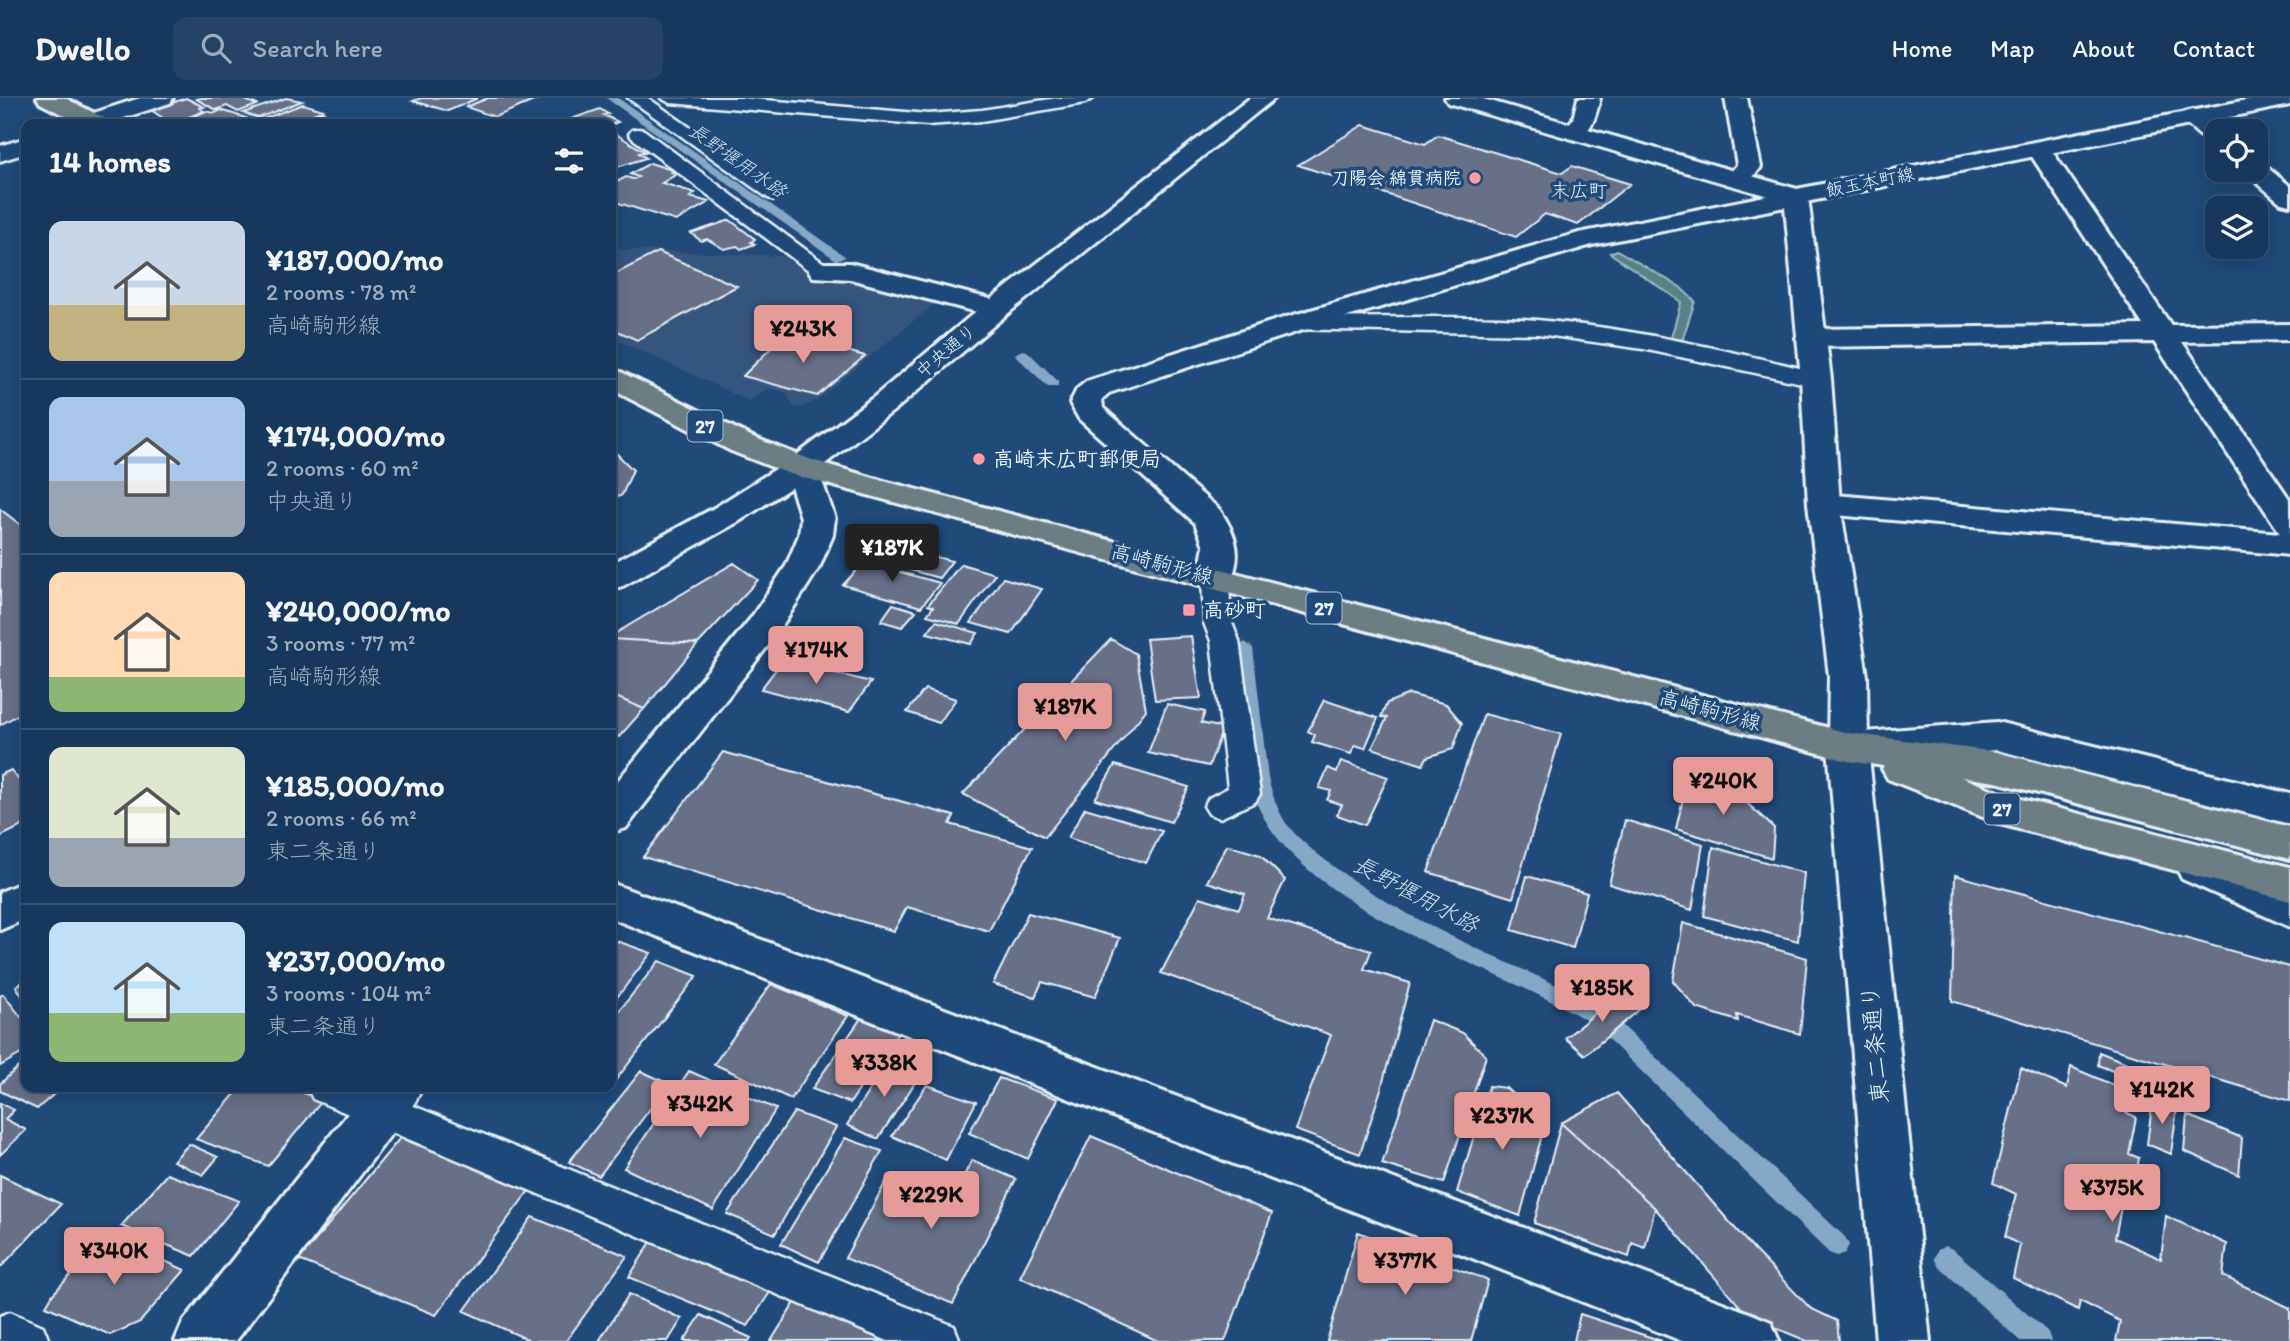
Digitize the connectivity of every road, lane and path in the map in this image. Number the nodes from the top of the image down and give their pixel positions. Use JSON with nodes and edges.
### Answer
{"nodes":[{"id":1,"x":48,"y":98,"type":"edge"},
{"id":2,"x":162,"y":98,"type":"edge"},
{"id":3,"x":637,"y":98,"type":"edge"},
{"id":4,"x":670,"y":98,"type":"edge"},
{"id":5,"x":1085,"y":98,"type":"edge"},
{"id":6,"x":1264,"y":98,"type":"edge"},
{"id":7,"x":1456,"y":98,"type":"edge"},
{"id":8,"x":1589,"y":98,"type":"edge"},
{"id":9,"x":1736,"y":98,"type":"edge"},
{"id":10,"x":2290,"y":98,"type":"edge"},
{"id":11,"x":2193,"y":117,"type":"junction"},
{"id":12,"x":85,"y":119,"type":"edge"},
{"id":13,"x":103,"y":119,"type":"edge"},
{"id":14,"x":2205,"y":127,"type":"edge"},
{"id":15,"x":1573,"y":131,"type":"junction"},
{"id":16,"x":638,"y":134,"type":"dead end"},
{"id":17,"x":696,"y":142,"type":"junction"},
{"id":18,"x":21,"y":147,"type":"edge"},
{"id":19,"x":2039,"y":149,"type":"junction"},
{"id":20,"x":669,"y":151,"type":"junction"},
{"id":21,"x":0,"y":154,"type":"edge"},
{"id":22,"x":1736,"y":179,"type":"junction"},
{"id":23,"x":2268,"y":180,"type":"edge"},
{"id":24,"x":775,"y":194,"type":"dead end"},
{"id":25,"x":1796,"y":197,"type":"junction"},
{"id":26,"x":2290,"y":198,"type":"edge"},
{"id":27,"x":822,"y":271,"type":"joint"},
{"id":28,"x":996,"y":309,"type":"junction"},
{"id":29,"x":1293,"y":324,"type":"junction"},
{"id":30,"x":2290,"y":332,"type":"edge"},
{"id":31,"x":2163,"y":335,"type":"junction"},
{"id":32,"x":1810,"y":338,"type":"junction"},
{"id":33,"x":1816,"y":379,"type":"junction"},
{"id":34,"x":616,"y":381,"type":"edge"},
{"id":35,"x":801,"y":467,"type":"junction"},
{"id":36,"x":1824,"y":504,"type":"junction"},
{"id":37,"x":2290,"y":525,"type":"edge"},
{"id":38,"x":2290,"y":544,"type":"edge"},
{"id":39,"x":616,"y":575,"type":"edge"},
{"id":40,"x":1215,"y":578,"type":"junction"},
{"id":41,"x":1849,"y":747,"type":"junction"},
{"id":42,"x":2125,"y":784,"type":"junction"},
{"id":43,"x":1220,"y":806,"type":"dead end"},
{"id":44,"x":2290,"y":809,"type":"edge"},
{"id":45,"x":616,"y":811,"type":"edge"},
{"id":46,"x":2290,"y":843,"type":"edge"},
{"id":47,"x":2162,"y":851,"type":"junction"},
{"id":48,"x":2290,"y":884,"type":"edge"},
{"id":49,"x":21,"y":901,"type":"edge"},
{"id":50,"x":616,"y":902,"type":"edge"},
{"id":51,"x":2290,"y":910,"type":"edge"},
{"id":52,"x":0,"y":913,"type":"edge"},
{"id":53,"x":355,"y":1092,"type":"edge"},
{"id":54,"x":389,"y":1098,"type":"edge"},
{"id":55,"x":2,"y":1341,"type":"edge"},
{"id":56,"x":27,"y":1341,"type":"edge"},
{"id":57,"x":202,"y":1341,"type":"edge"},
{"id":58,"x":939,"y":1341,"type":"edge"},
{"id":59,"x":1752,"y":1341,"type":"edge"},
{"id":60,"x":1903,"y":1341,"type":"edge"}],
"edges":[{"from":1,"to":12,"type":"main road"},
{"from":2,"to":13,"type":"street"},
{"from":3,"to":17,"type":"lane"},
{"from":4,"to":5,"type":"lane"},
{"from":6,"to":28,"type":"street","name":"中央通り"},
{"from":7,"to":15,"type":"street","name":"飯玉本町線"},
{"from":8,"to":15,"type":"street"},
{"from":9,"to":22,"type":"street"},
{"from":10,"to":11,"type":"street","name":"飯玉本町線"},
{"from":11,"to":14,"type":"street"},
{"from":11,"to":19,"type":"street","name":"飯玉本町線"},
{"from":15,"to":22,"type":"street","name":"飯玉本町線"},
{"from":16,"to":20,"type":"lane"},
{"from":17,"to":20,"type":"lane"},
{"from":17,"to":24,"type":"lane"},
{"from":18,"to":21,"type":"street"},
{"from":19,"to":25,"type":"street","name":"飯玉本町線"},
{"from":19,"to":31,"type":"street"},
{"from":20,"to":27,"type":"lane"},
{"from":22,"to":25,"type":"street","name":"飯玉本町線"},
{"from":23,"to":26,"type":"street"},
{"from":25,"to":29,"type":"street"},
{"from":25,"to":32,"type":"street","name":"東二条通り"},
{"from":27,"to":28,"type":"street"},
{"from":28,"to":35,"type":"street","name":"中央通り"},
{"from":29,"to":33,"type":"lane"},
{"from":29,"to":40,"type":"street"},
{"from":30,"to":31,"type":"street"},
{"from":31,"to":32,"type":"street"},
{"from":31,"to":37,"type":"street"},
{"from":32,"to":33,"type":"street","name":"東二条通り"},
{"from":33,"to":36,"type":"street","name":"東二条通り"},
{"from":34,"to":35,"type":"main road","name":"高崎駒形線","number":"27"},
{"from":35,"to":39,"type":"street","name":"中央通り"},
{"from":35,"to":40,"type":"main road","name":"高崎駒形線","number":"27"},
{"from":35,"to":45,"type":"street"},
{"from":36,"to":38,"type":"street"},
{"from":36,"to":41,"type":"street","name":"東二条通り"},
{"from":40,"to":41,"type":"main road","name":"高崎駒形線","number":"27"},
{"from":40,"to":43,"type":"lane"},
{"from":41,"to":42,"type":"main road","name":"高崎駒形線","number":"27"},
{"from":41,"to":47,"type":"main road","name":"高崎駒形線","number":"27"},
{"from":41,"to":60,"type":"street","name":"東二条通り"},
{"from":42,"to":44,"type":"street"},
{"from":42,"to":46,"type":"main road","name":"高崎駒形線","number":"27"},
{"from":47,"to":48,"type":"main road","name":"高崎駒形線","number":"27"},
{"from":47,"to":51,"type":"street"},
{"from":49,"to":52,"type":"street"},
{"from":50,"to":59,"type":"street"},
{"from":53,"to":54,"type":"lane"},
{"from":54,"to":57,"type":"street"},
{"from":54,"to":58,"type":"lane"},
{"from":55,"to":56,"type":"lane"}]}
